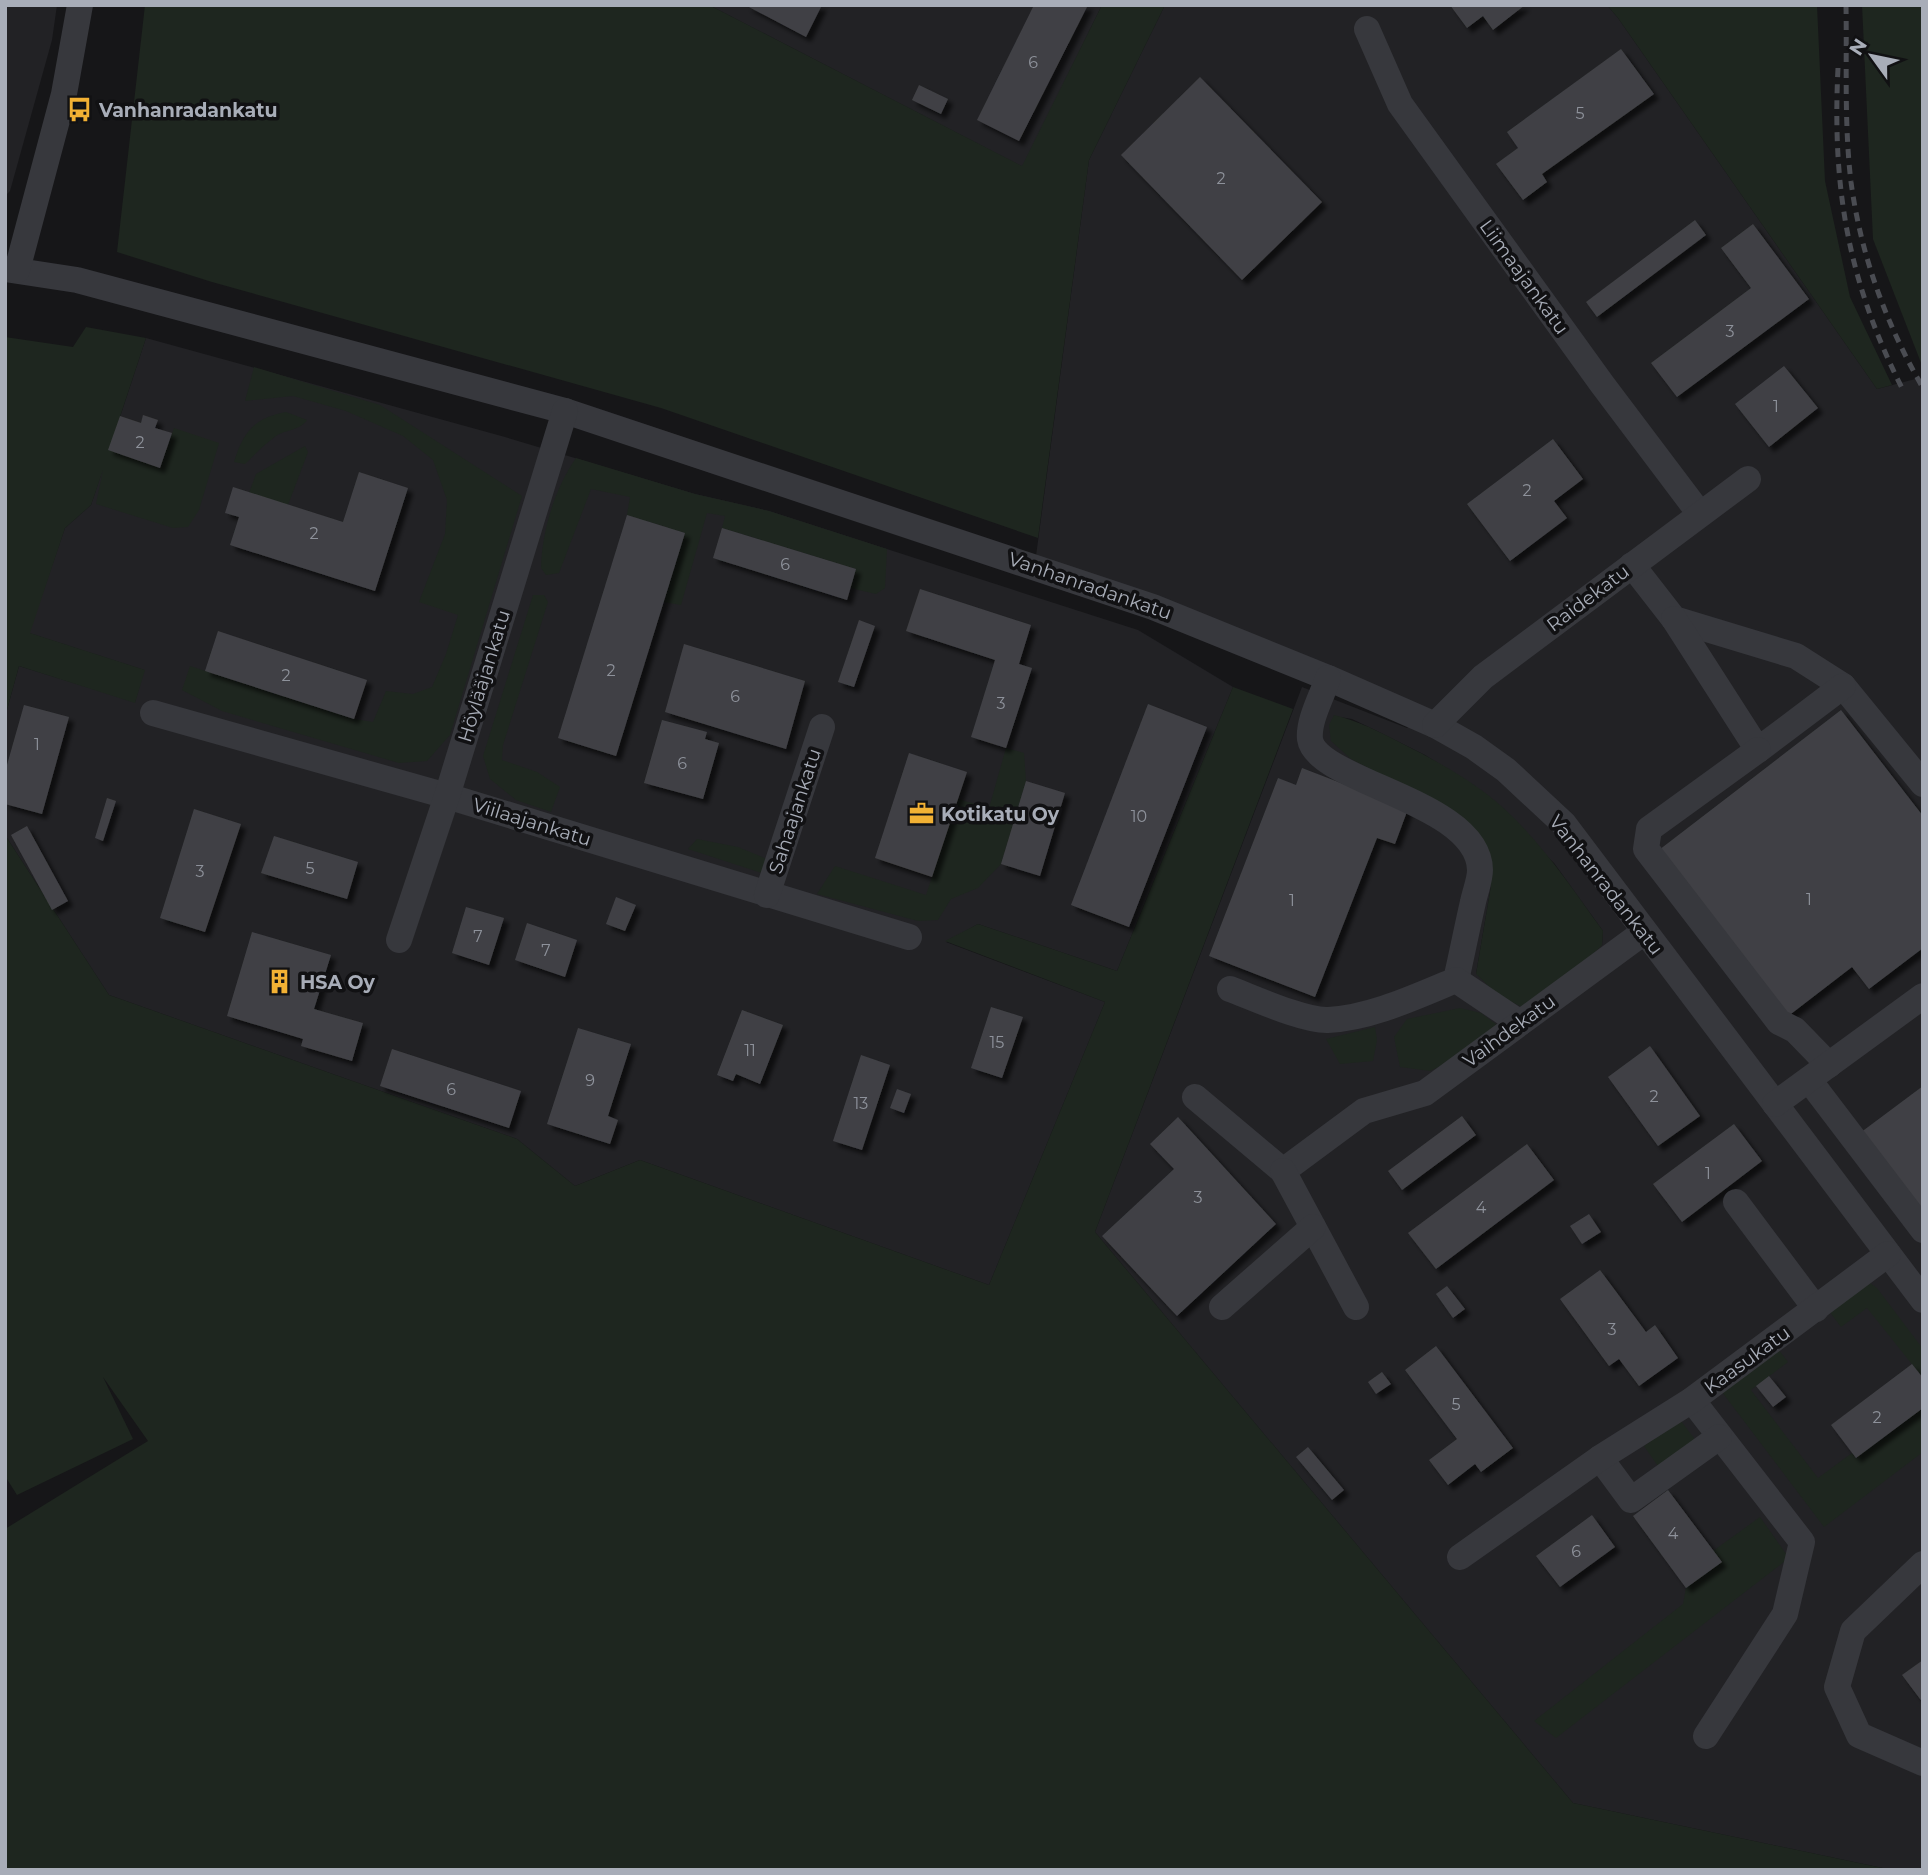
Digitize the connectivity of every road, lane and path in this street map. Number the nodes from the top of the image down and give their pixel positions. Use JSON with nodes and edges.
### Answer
{"nodes":[{"id":1,"x":79,"y":5,"type":"edge"},
{"id":2,"x":1367,"y":29,"type":"dead end"},
{"id":3,"x":11,"y":270,"type":"edge"},
{"id":4,"x":565,"y":411,"type":"junction"},
{"id":5,"x":1748,"y":479,"type":"dead end"},
{"id":6,"x":1700,"y":514,"type":"junction"},
{"id":7,"x":1632,"y":565,"type":"junction"},
{"id":8,"x":1674,"y":619,"type":"junction"},
{"id":9,"x":1328,"y":678,"type":"junction"},
{"id":10,"x":1843,"y":686,"type":"junction"},
{"id":11,"x":153,"y":713,"type":"dead end"},
{"id":12,"x":1435,"y":725,"type":"junction"},
{"id":13,"x":822,"y":727,"type":"dead end"},
{"id":14,"x":1758,"y":750,"type":"junction"},
{"id":15,"x":1923,"y":784,"type":"edge"},
{"id":16,"x":447,"y":796,"type":"junction"},
{"id":17,"x":767,"y":895,"type":"junction"},
{"id":18,"x":1644,"y":932,"type":"junction"},
{"id":19,"x":909,"y":937,"type":"dead end"},
{"id":20,"x":398,"y":940,"type":"dead end"},
{"id":21,"x":1456,"y":980,"type":"junction"},
{"id":22,"x":1230,"y":989,"type":"dead end"},
{"id":23,"x":1923,"y":996,"type":"edge"},
{"id":24,"x":1520,"y":1023,"type":"junction"},
{"id":25,"x":1819,"y":1072,"type":"junction"},
{"id":26,"x":1195,"y":1097,"type":"dead end"},
{"id":27,"x":1775,"y":1104,"type":"junction"},
{"id":28,"x":1283,"y":1171,"type":"junction"},
{"id":29,"x":1737,"y":1202,"type":"dead end"},
{"id":30,"x":1313,"y":1227,"type":"junction"},
{"id":31,"x":1923,"y":1230,"type":"edge"},
{"id":32,"x":1888,"y":1254,"type":"junction"},
{"id":33,"x":1923,"y":1300,"type":"edge"},
{"id":34,"x":1222,"y":1307,"type":"dead end"},
{"id":35,"x":1356,"y":1307,"type":"dead end"},
{"id":36,"x":1816,"y":1309,"type":"junction"},
{"id":37,"x":1692,"y":1401,"type":"junction"},
{"id":38,"x":1719,"y":1437,"type":"junction"},
{"id":39,"x":1600,"y":1458,"type":"junction"},
{"id":40,"x":1460,"y":1557,"type":"dead end"},
{"id":41,"x":1923,"y":1564,"type":"edge"},
{"id":42,"x":1706,"y":1736,"type":"dead end"},
{"id":43,"x":1923,"y":1763,"type":"edge"}],
"edges":[{"from":1,"to":3,"type":"street"},
{"from":2,"to":6,"type":"street","name":"Liimaajankatu"},
{"from":3,"to":4,"type":"street","name":"Vanhanradankatu"},
{"from":4,"to":9,"type":"street","name":"Vanhanradankatu"},
{"from":4,"to":16,"type":"street","name":"Höylääjankatu"},
{"from":5,"to":6,"type":"street","name":"Raidekatu"},
{"from":6,"to":7,"type":"street","name":"Raidekatu"},
{"from":7,"to":8,"type":"street"},
{"from":7,"to":12,"type":"street","name":"Raidekatu"},
{"from":8,"to":10,"type":"street"},
{"from":8,"to":14,"type":"street"},
{"from":9,"to":12,"type":"street","name":"Vanhanradankatu"},
{"from":9,"to":21,"type":"street"},
{"from":10,"to":14,"type":"street"},
{"from":10,"to":15,"type":"street"},
{"from":11,"to":16,"type":"street","name":"Viilaajankatu"},
{"from":12,"to":18,"type":"street","name":"Vanhanradankatu"},
{"from":13,"to":17,"type":"street","name":"Sahaajankatu"},
{"from":14,"to":25,"type":"street"},
{"from":16,"to":17,"type":"street","name":"Viilaajankatu"},
{"from":16,"to":20,"type":"street","name":"Höylääjankatu"},
{"from":17,"to":19,"type":"street","name":"Viilaajankatu"},
{"from":18,"to":24,"type":"street","name":"Vaihdekatu"},
{"from":18,"to":27,"type":"street","name":"Vanhanradankatu"},
{"from":21,"to":22,"type":"street"},
{"from":21,"to":24,"type":"street"},
{"from":23,"to":25,"type":"street"},
{"from":24,"to":28,"type":"street","name":"Vaihdekatu"},
{"from":25,"to":27,"type":"street"},
{"from":25,"to":31,"type":"street"},
{"from":26,"to":28,"type":"street"},
{"from":27,"to":32,"type":"street","name":"Vanhanradankatu"},
{"from":28,"to":30,"type":"street"},
{"from":29,"to":36,"type":"street"},
{"from":30,"to":34,"type":"street"},
{"from":30,"to":35,"type":"street"},
{"from":32,"to":33,"type":"street","name":"Vanhanradankatu"},
{"from":32,"to":36,"type":"street","name":"Kaasukatu"},
{"from":36,"to":37,"type":"street","name":"Kaasukatu"},
{"from":37,"to":38,"type":"street"},
{"from":37,"to":39,"type":"street","name":"Kaasukatu"},
{"from":38,"to":39,"type":"street"},
{"from":38,"to":42,"type":"street"},
{"from":39,"to":40,"type":"street","name":"Kaasukatu"},
{"from":41,"to":43,"type":"street"}]}
